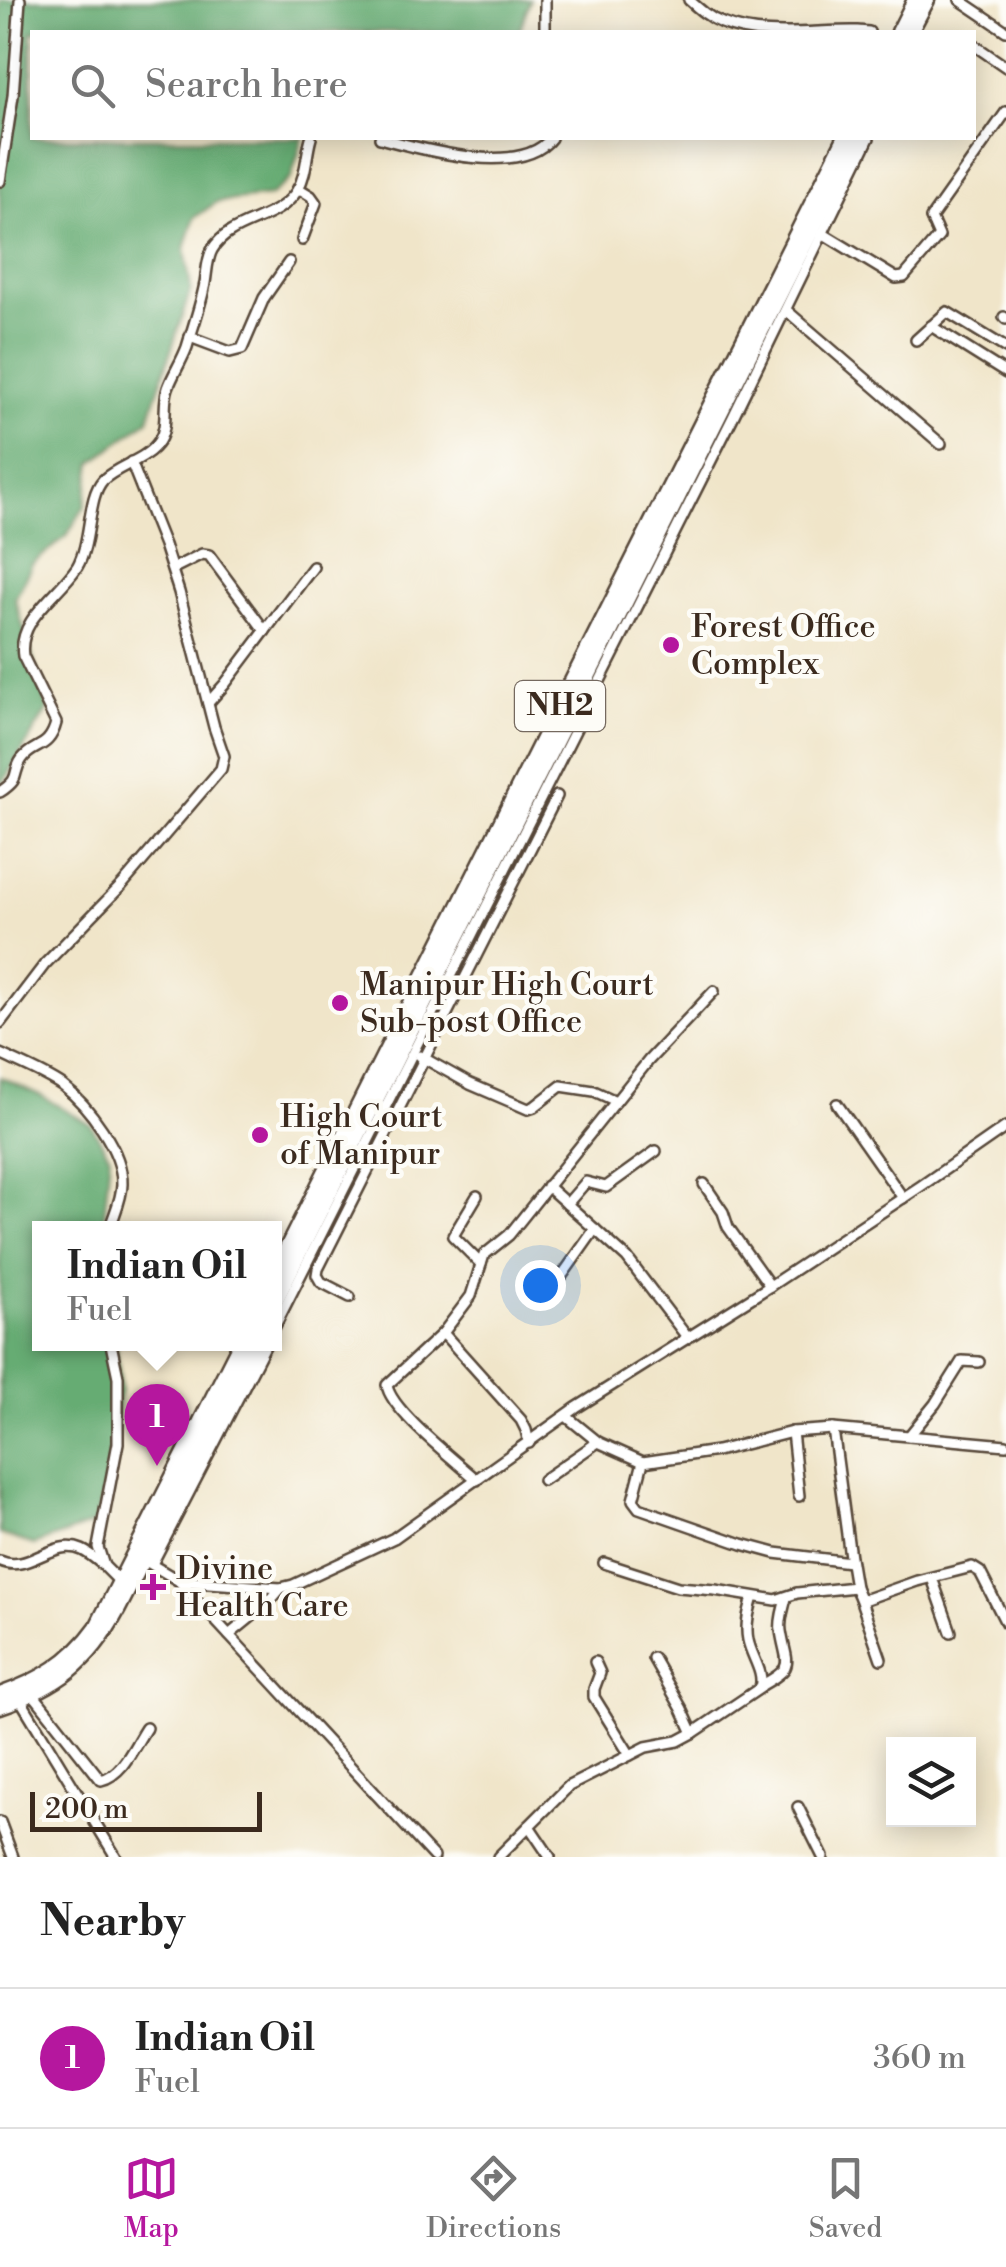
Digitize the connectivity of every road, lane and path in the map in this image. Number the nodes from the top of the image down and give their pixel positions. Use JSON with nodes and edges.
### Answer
{"nodes":[{"id":1,"x":20,"y":0,"type":"edge"},
{"id":2,"x":545,"y":0,"type":"edge"},
{"id":3,"x":689,"y":0,"type":"edge"},
{"id":4,"x":915,"y":0,"type":"edge"},
{"id":5,"x":927,"y":0,"type":"edge"},
{"id":6,"x":960,"y":0,"type":"edge"},
{"id":7,"x":545,"y":30,"type":"edge"},
{"id":8,"x":784,"y":30,"type":"edge"},
{"id":9,"x":900,"y":30,"type":"edge"},
{"id":10,"x":911,"y":30,"type":"edge"},
{"id":11,"x":1006,"y":31,"type":"edge"},
{"id":12,"x":976,"y":46,"type":"edge"},
{"id":13,"x":1006,"y":67,"type":"edge"},
{"id":14,"x":1006,"y":112,"type":"edge"},
{"id":15,"x":311,"y":140,"type":"edge"},
{"id":16,"x":389,"y":140,"type":"edge"},
{"id":17,"x":549,"y":140,"type":"edge"},
{"id":18,"x":845,"y":140,"type":"edge"},
{"id":19,"x":857,"y":140,"type":"edge"},
{"id":20,"x":868,"y":140,"type":"edge"},
{"id":21,"x":0,"y":181,"type":"edge"},
{"id":22,"x":298,"y":188,"type":"junction"},
{"id":23,"x":822,"y":233,"type":"junction"},
{"id":24,"x":302,"y":240,"type":"dead end"},
{"id":25,"x":289,"y":262,"type":"dead end"},
{"id":26,"x":786,"y":310,"type":"junction"},
{"id":27,"x":931,"y":326,"type":"junction"},
{"id":28,"x":190,"y":337,"type":"junction"},
{"id":29,"x":916,"y":340,"type":"dead end"},
{"id":30,"x":1006,"y":348,"type":"edge"},
{"id":31,"x":1006,"y":373,"type":"edge"},
{"id":32,"x":941,"y":444,"type":"dead end"},
{"id":33,"x":131,"y":462,"type":"junction"},
{"id":34,"x":313,"y":567,"type":"dead end"},
{"id":35,"x":172,"y":568,"type":"junction"},
{"id":36,"x":265,"y":631,"type":"junction"},
{"id":37,"x":208,"y":704,"type":"junction"},
{"id":38,"x":0,"y":792,"type":"edge"},
{"id":39,"x":557,"y":796,"type":"dead end"},
{"id":40,"x":714,"y":991,"type":"dead end"},
{"id":41,"x":0,"y":1023,"type":"edge"},
{"id":42,"x":413,"y":1052,"type":"junction"},
{"id":43,"x":0,"y":1054,"type":"edge"},
{"id":44,"x":424,"y":1059,"type":"junction"},
{"id":45,"x":616,"y":1101,"type":"junction"},
{"id":46,"x":837,"y":1104,"type":"dead end"},
{"id":47,"x":1006,"y":1126,"type":"edge"},
{"id":48,"x":656,"y":1151,"type":"dead end"},
{"id":49,"x":704,"y":1184,"type":"dead end"},
{"id":50,"x":547,"y":1186,"type":"junction"},
{"id":51,"x":477,"y":1196,"type":"dead end"},
{"id":52,"x":903,"y":1198,"type":"junction"},
{"id":53,"x":566,"y":1204,"type":"junction"},
{"id":54,"x":112,"y":1221,"type":"edge"},
{"id":55,"x":595,"y":1229,"type":"junction"},
{"id":56,"x":282,"y":1258,"type":"edge"},
{"id":57,"x":481,"y":1264,"type":"junction"},
{"id":58,"x":770,"y":1286,"type":"junction"},
{"id":59,"x":282,"y":1287,"type":"edge"},
{"id":60,"x":549,"y":1294,"type":"dead end"},
{"id":61,"x":350,"y":1297,"type":"dead end"},
{"id":62,"x":282,"y":1312,"type":"edge"},
{"id":63,"x":444,"y":1333,"type":"junction"},
{"id":64,"x":688,"y":1337,"type":"junction"},
{"id":65,"x":112,"y":1351,"type":"edge"},
{"id":66,"x":237,"y":1351,"type":"edge"},
{"id":67,"x":250,"y":1351,"type":"edge"},
{"id":68,"x":262,"y":1351,"type":"edge"},
{"id":69,"x":979,"y":1362,"type":"dead end"},
{"id":70,"x":566,"y":1416,"type":"junction"},
{"id":71,"x":833,"y":1429,"type":"junction"},
{"id":72,"x":792,"y":1432,"type":"junction"},
{"id":73,"x":909,"y":1436,"type":"junction"},
{"id":74,"x":598,"y":1442,"type":"junction"},
{"id":75,"x":528,"y":1443,"type":"junction"},
{"id":76,"x":1006,"y":1445,"type":"edge"},
{"id":77,"x":643,"y":1462,"type":"junction"},
{"id":78,"x":477,"y":1480,"type":"junction"},
{"id":79,"x":544,"y":1480,"type":"dead end"},
{"id":80,"x":799,"y":1496,"type":"dead end"},
{"id":81,"x":143,"y":1559,"type":"junction"},
{"id":82,"x":0,"y":1560,"type":"edge"},
{"id":83,"x":850,"y":1562,"type":"junction"},
{"id":84,"x":604,"y":1563,"type":"dead end"},
{"id":85,"x":104,"y":1566,"type":"junction"},
{"id":86,"x":932,"y":1578,"type":"junction"},
{"id":87,"x":179,"y":1581,"type":"junction"},
{"id":88,"x":120,"y":1582,"type":"junction"},
{"id":89,"x":855,"y":1587,"type":"junction"},
{"id":90,"x":281,"y":1588,"type":"junction"},
{"id":91,"x":753,"y":1597,"type":"junction"},
{"id":92,"x":786,"y":1598,"type":"junction"},
{"id":93,"x":860,"y":1598,"type":"junction"},
{"id":94,"x":1006,"y":1623,"type":"edge"},
{"id":95,"x":951,"y":1632,"type":"dead end"},
{"id":96,"x":229,"y":1635,"type":"junction"},
{"id":97,"x":653,"y":1658,"type":"dead end"},
{"id":98,"x":881,"y":1659,"type":"dead end"},
{"id":99,"x":594,"y":1662,"type":"dead end"},
{"id":100,"x":762,"y":1686,"type":"junction"},
{"id":101,"x":0,"y":1695,"type":"edge"},
{"id":102,"x":27,"y":1697,"type":"junction"},
{"id":103,"x":0,"y":1706,"type":"edge"},
{"id":104,"x":146,"y":1728,"type":"dead end"},
{"id":105,"x":692,"y":1733,"type":"junction"},
{"id":106,"x":630,"y":1755,"type":"junction"},
{"id":107,"x":798,"y":1808,"type":"dead end"},
{"id":108,"x":0,"y":1822,"type":"edge"},
{"id":109,"x":529,"y":1826,"type":"junction"},
{"id":110,"x":13,"y":1857,"type":"edge"},
{"id":111,"x":116,"y":1857,"type":"edge"},
{"id":112,"x":434,"y":1857,"type":"edge"},
{"id":113,"x":498,"y":1857,"type":"edge"},
{"id":114,"x":550,"y":1857,"type":"edge"},
{"id":115,"x":823,"y":1857,"type":"edge"}],
"edges":[{"from":1,"to":21,"type":"street"},
{"from":2,"to":7,"type":"street"},
{"from":3,"to":8,"type":"street"},
{"from":4,"to":9,"type":"highway"},
{"from":5,"to":10,"type":"highway"},
{"from":6,"to":11,"type":"street"},
{"from":12,"to":13,"type":"street"},
{"from":14,"to":23,"type":"street"},
{"from":15,"to":22,"type":"street"},
{"from":16,"to":17,"type":"street"},
{"from":18,"to":56,"type":"highway","number":"NH2"},
{"from":19,"to":59,"type":"highway","number":"NH2"},
{"from":20,"to":23,"type":"street"},
{"from":22,"to":24,"type":"street"},
{"from":22,"to":28,"type":"street"},
{"from":23,"to":26,"type":"street"},
{"from":25,"to":28,"type":"street"},
{"from":26,"to":32,"type":"street"},
{"from":26,"to":42,"type":"street"},
{"from":27,"to":29,"type":"street"},
{"from":27,"to":30,"type":"street"},
{"from":27,"to":31,"type":"street"},
{"from":28,"to":33,"type":"street"},
{"from":33,"to":35,"type":"street"},
{"from":33,"to":38,"type":"street"},
{"from":34,"to":36,"type":"street"},
{"from":35,"to":36,"type":"street"},
{"from":35,"to":37,"type":"street"},
{"from":36,"to":37,"type":"street"},
{"from":37,"to":41,"type":"street"},
{"from":39,"to":44,"type":"street"},
{"from":40,"to":45,"type":"street"},
{"from":42,"to":44,"type":"street"},
{"from":42,"to":62,"type":"street"},
{"from":43,"to":54,"type":"street"},
{"from":44,"to":45,"type":"street"},
{"from":44,"to":61,"type":"street"},
{"from":45,"to":50,"type":"street"},
{"from":46,"to":52,"type":"street"},
{"from":47,"to":52,"type":"street"},
{"from":48,"to":53,"type":"street"},
{"from":49,"to":58,"type":"street"},
{"from":50,"to":53,"type":"street"},
{"from":50,"to":57,"type":"street"},
{"from":51,"to":57,"type":"street"},
{"from":52,"to":58,"type":"street"},
{"from":53,"to":55,"type":"street"},
{"from":55,"to":60,"type":"street"},
{"from":55,"to":64,"type":"street"},
{"from":57,"to":63,"type":"street"},
{"from":58,"to":64,"type":"street"},
{"from":63,"to":75,"type":"street"},
{"from":63,"to":78,"type":"street"},
{"from":64,"to":70,"type":"street"},
{"from":65,"to":85,"type":"street"},
{"from":66,"to":81,"type":"highway"},
{"from":67,"to":81,"type":"highway"},
{"from":68,"to":81,"type":"street"},
{"from":69,"to":73,"type":"street"},
{"from":70,"to":74,"type":"street"},
{"from":70,"to":75,"type":"street"},
{"from":71,"to":72,"type":"street"},
{"from":71,"to":73,"type":"street"},
{"from":71,"to":83,"type":"street"},
{"from":72,"to":77,"type":"street"},
{"from":72,"to":80,"type":"street"},
{"from":73,"to":76,"type":"street"},
{"from":74,"to":77,"type":"street"},
{"from":74,"to":79,"type":"street"},
{"from":75,"to":78,"type":"street"},
{"from":77,"to":83,"type":"street"},
{"from":78,"to":90,"type":"street"},
{"from":81,"to":87,"type":"street"},
{"from":81,"to":88,"type":"highway"},
{"from":81,"to":102,"type":"highway"},
{"from":82,"to":85,"type":"street"},
{"from":83,"to":89,"type":"street"},
{"from":84,"to":91,"type":"street"},
{"from":85,"to":88,"type":"street"},
{"from":86,"to":93,"type":"street"},
{"from":86,"to":94,"type":"street"},
{"from":86,"to":95,"type":"street"},
{"from":87,"to":90,"type":"street"},
{"from":87,"to":96,"type":"street"},
{"from":88,"to":101,"type":"highway"},
{"from":89,"to":92,"type":"street"},
{"from":89,"to":93,"type":"street"},
{"from":90,"to":96,"type":"street"},
{"from":91,"to":92,"type":"street"},
{"from":91,"to":100,"type":"street"},
{"from":92,"to":100,"type":"street"},
{"from":93,"to":98,"type":"street"},
{"from":96,"to":112,"type":"street"},
{"from":97,"to":105,"type":"street"},
{"from":99,"to":106,"type":"street"},
{"from":100,"to":105,"type":"street"},
{"from":102,"to":103,"type":"highway"},
{"from":102,"to":104,"type":"street"},
{"from":102,"to":111,"type":"street"},
{"from":105,"to":106,"type":"street"},
{"from":106,"to":109,"type":"street"},
{"from":107,"to":115,"type":"street"},
{"from":108,"to":110,"type":"street"},
{"from":109,"to":113,"type":"street"},
{"from":109,"to":114,"type":"street"}]}
